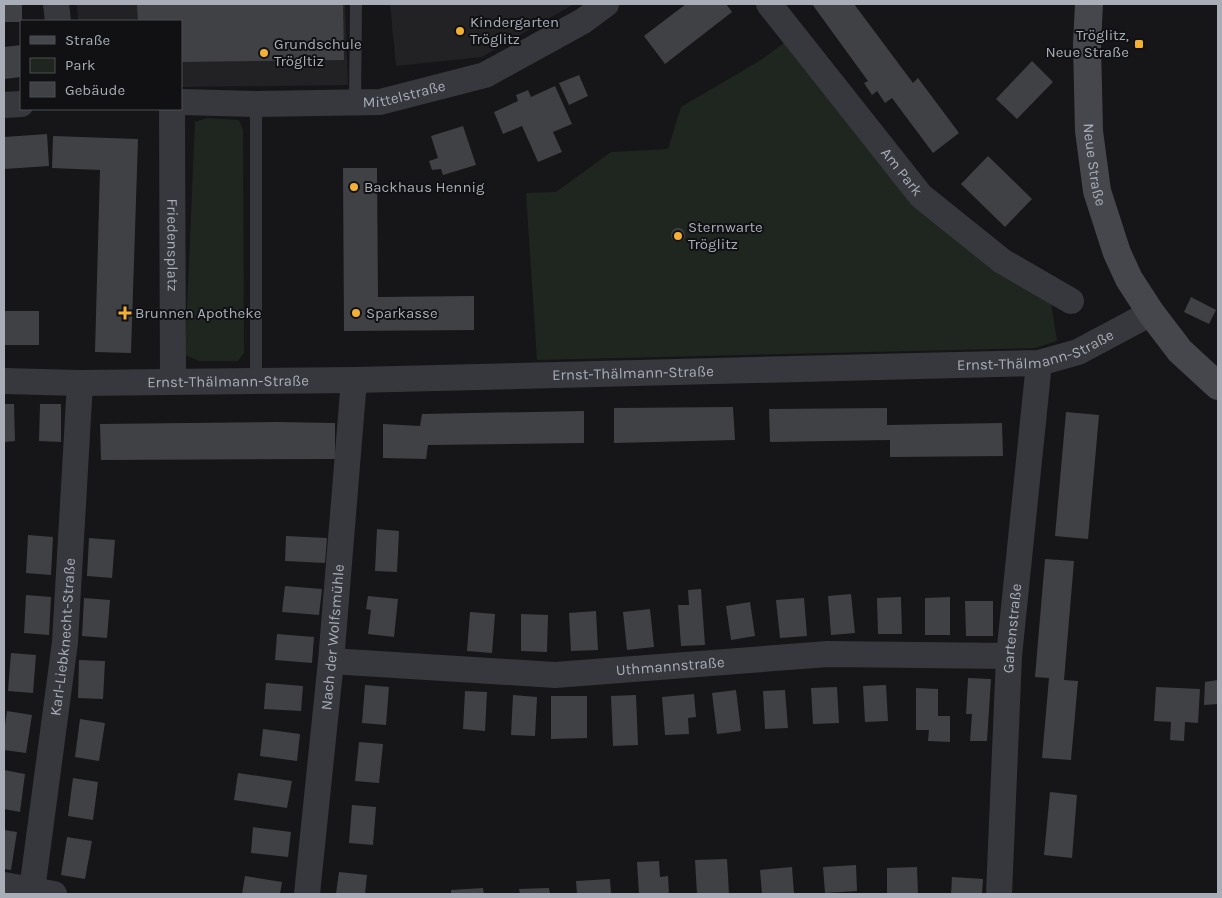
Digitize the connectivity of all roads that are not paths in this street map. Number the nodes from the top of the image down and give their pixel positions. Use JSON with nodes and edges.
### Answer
{"nodes":[{"id":1,"x":56,"y":4,"type":"edge"},
{"id":2,"x":356,"y":4,"type":"edge"},
{"id":3,"x":606,"y":4,"type":"edge"},
{"id":4,"x":769,"y":4,"type":"edge"},
{"id":5,"x":1089,"y":4,"type":"edge"},
{"id":6,"x":58,"y":20,"type":"edge"},
{"id":7,"x":182,"y":102,"type":"edge"},
{"id":8,"x":355,"y":102,"type":"junction"},
{"id":9,"x":20,"y":104,"type":"edge"},
{"id":10,"x":256,"y":104,"type":"junction"},
{"id":11,"x":4,"y":105,"type":"edge"},
{"id":12,"x":172,"y":110,"type":"edge"},
{"id":13,"x":1071,"y":301,"type":"dead end"},
{"id":14,"x":1151,"y":312,"type":"junction"},
{"id":15,"x":1039,"y":363,"type":"junction"},
{"id":16,"x":256,"y":380,"type":"junction"},
{"id":17,"x":354,"y":380,"type":"junction"},
{"id":18,"x":4,"y":381,"type":"edge"},
{"id":19,"x":174,"y":381,"type":"junction"},
{"id":20,"x":80,"y":383,"type":"junction"},
{"id":21,"x":1218,"y":386,"type":"edge"},
{"id":22,"x":1009,"y":656,"type":"junction"},
{"id":23,"x":331,"y":661,"type":"junction"},
{"id":24,"x":4,"y":885,"type":"edge"},
{"id":25,"x":43,"y":892,"type":"edge"},
{"id":26,"x":307,"y":894,"type":"edge"},
{"id":27,"x":999,"y":894,"type":"edge"}],
"edges":[{"from":1,"to":6,"type":"street"},
{"from":2,"to":8,"type":"lane"},
{"from":3,"to":8,"type":"street","name":"Mittelstraße"},
{"from":4,"to":13,"type":"street","name":"Am Park"},
{"from":5,"to":14,"type":"street","name":"Neue Straße"},
{"from":7,"to":10,"type":"street","name":"Mittelstraße"},
{"from":8,"to":10,"type":"street","name":"Mittelstraße"},
{"from":9,"to":11,"type":"street"},
{"from":10,"to":16,"type":"lane"},
{"from":12,"to":19,"type":"street","name":"Friedensplatz"},
{"from":14,"to":15,"type":"street","name":"Ernst-Thälmann-Straße"},
{"from":14,"to":21,"type":"street"},
{"from":15,"to":17,"type":"street","name":"Ernst-Thälmann-Straße"},
{"from":15,"to":22,"type":"street","name":"Gartenstraße"},
{"from":16,"to":17,"type":"street","name":"Ernst-Thälmann-Straße"},
{"from":16,"to":19,"type":"street","name":"Ernst-Thälmann-Straße"},
{"from":17,"to":23,"type":"street","name":"Nach der Wolfsmühle"},
{"from":18,"to":20,"type":"street","name":"Ernst-Thälmann-Straße"},
{"from":19,"to":20,"type":"street","name":"Ernst-Thälmann-Straße"},
{"from":20,"to":25,"type":"street","name":"Karl-Liebknecht-Straße"},
{"from":22,"to":23,"type":"street","name":"Uthmannstraße"},
{"from":22,"to":27,"type":"street","name":"Gartenstraße"},
{"from":23,"to":26,"type":"street","name":"Nach der Wolfsmühle"},
{"from":24,"to":25,"type":"street"}]}
